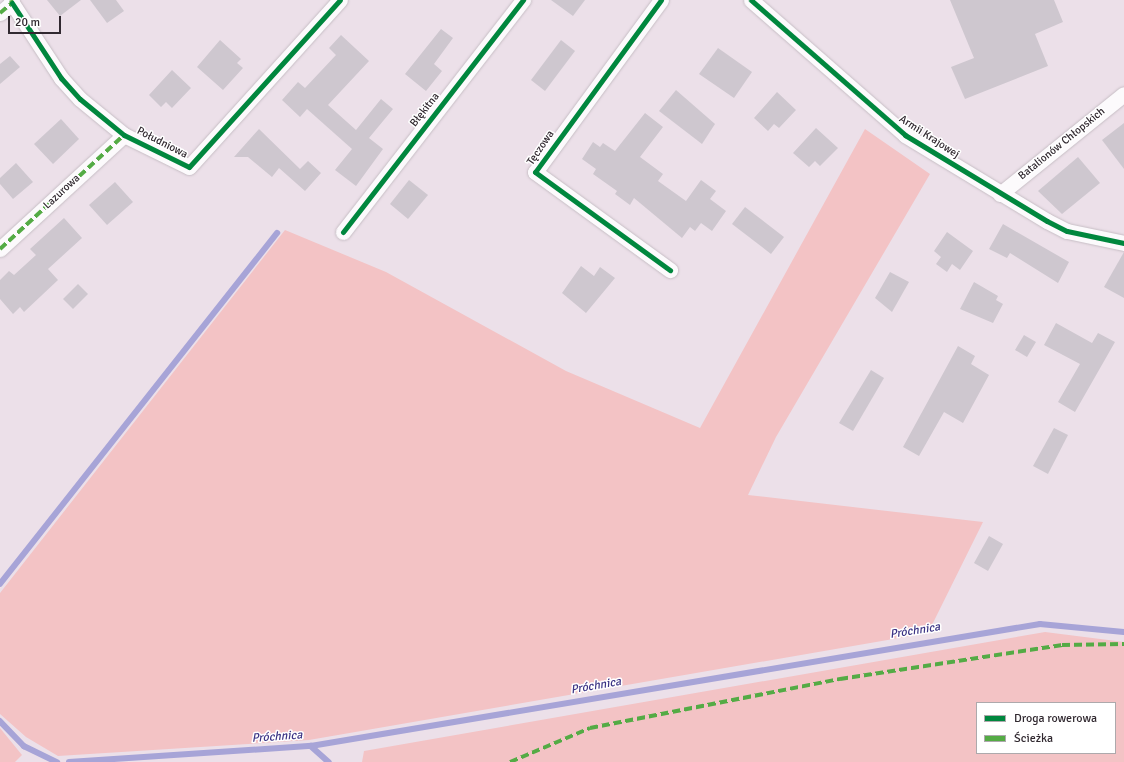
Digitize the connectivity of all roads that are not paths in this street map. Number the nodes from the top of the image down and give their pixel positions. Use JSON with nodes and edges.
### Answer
{"nodes":[{"id":1,"x":340,"y":0,"type":"edge"},
{"id":2,"x":523,"y":0,"type":"edge"},
{"id":3,"x":661,"y":0,"type":"edge"},
{"id":4,"x":751,"y":0,"type":"edge"},
{"id":5,"x":11,"y":2,"type":"edge"},
{"id":6,"x":0,"y":13,"type":"edge"},
{"id":7,"x":1124,"y":94,"type":"edge"},
{"id":8,"x":124,"y":135,"type":"junction"},
{"id":9,"x":1000,"y":194,"type":"junction"},
{"id":10,"x":343,"y":232,"type":"dead end"},
{"id":11,"x":1124,"y":243,"type":"edge"},
{"id":12,"x":0,"y":249,"type":"edge"},
{"id":13,"x":670,"y":270,"type":"dead end"}],
"edges":[{"from":1,"to":8,"type":"street","name":"Południowa"},
{"from":2,"to":10,"type":"street","name":"Błękitna"},
{"from":3,"to":13,"type":"street","name":"Tęczowa"},
{"from":4,"to":9,"type":"street","name":"Armii Krajowej"},
{"from":5,"to":6,"type":"street"},
{"from":5,"to":8,"type":"street","name":"Południowa"},
{"from":7,"to":9,"type":"street","name":"Batalionów Chłopskich"},
{"from":8,"to":12,"type":"street","name":"Lazurowa"},
{"from":9,"to":11,"type":"street","name":"Armii Krajowej"}]}
